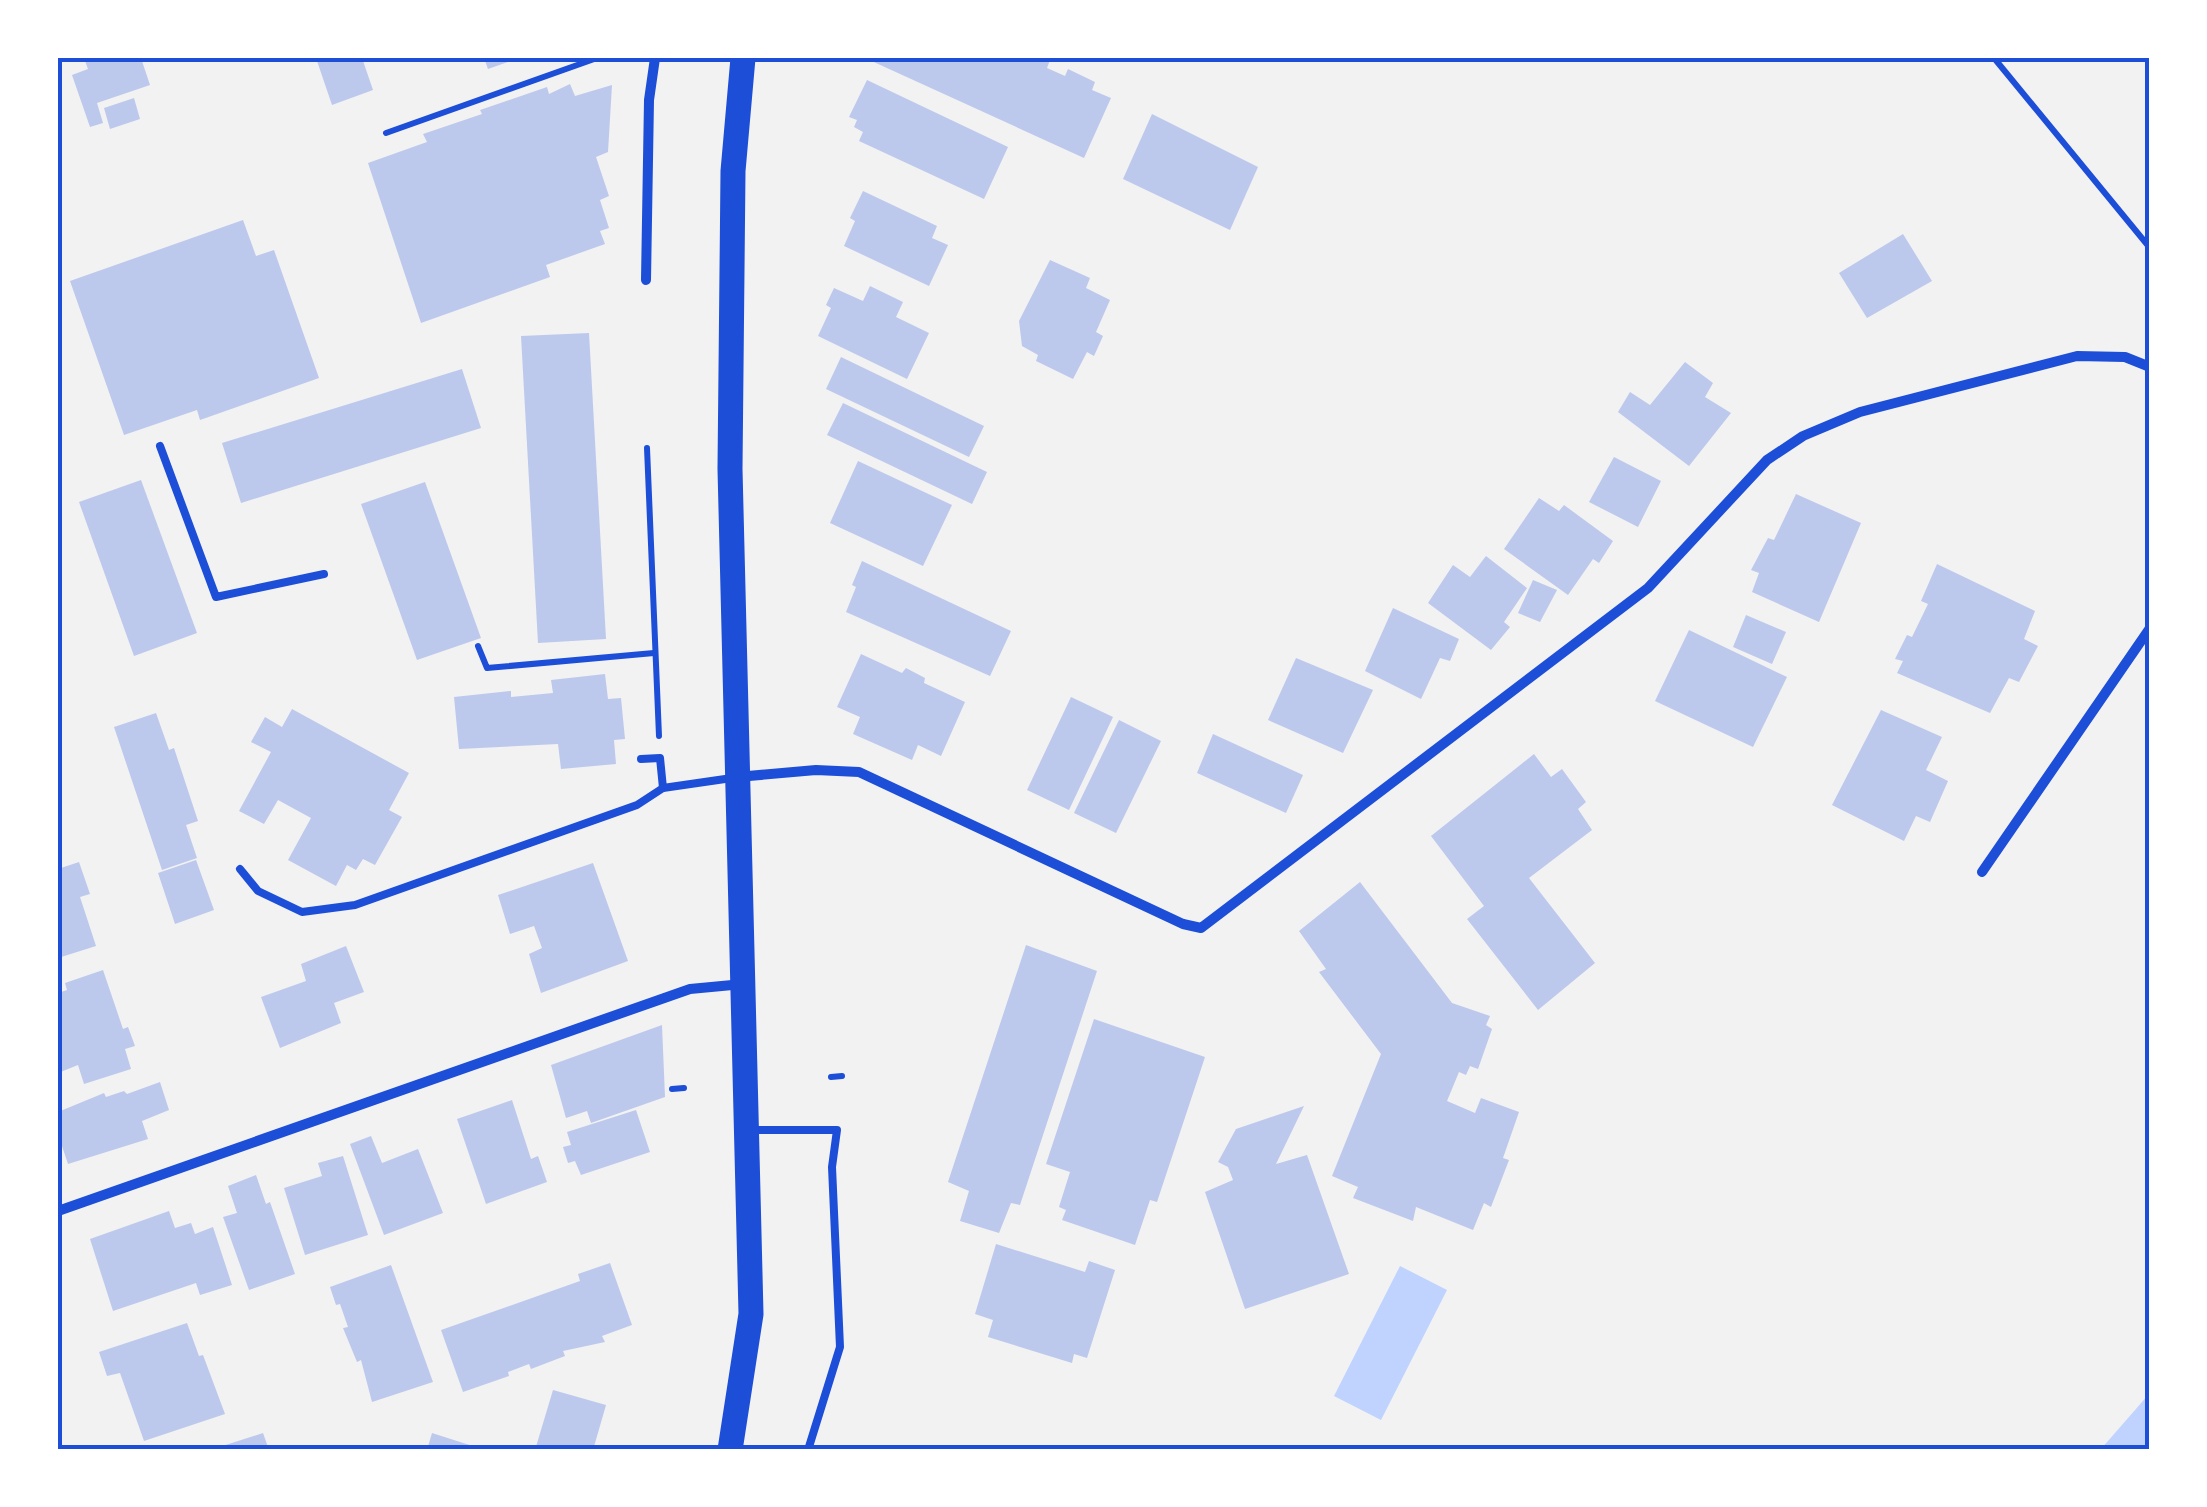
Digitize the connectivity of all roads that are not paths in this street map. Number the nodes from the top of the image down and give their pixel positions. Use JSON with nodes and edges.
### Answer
{"nodes":[{"id":1,"x":655,"y":58,"type":"edge"},
{"id":2,"x":743,"y":58,"type":"edge"},
{"id":3,"x":646,"y":280,"type":"dead end"},
{"id":4,"x":2150,"y":367,"type":"edge"},
{"id":5,"x":160,"y":446,"type":"dead end"},
{"id":6,"x":324,"y":574,"type":"dead end"},
{"id":7,"x":2150,"y":628,"type":"edge"},
{"id":8,"x":641,"y":759,"type":"dead end"},
{"id":9,"x":737,"y":778,"type":"junction"},
{"id":10,"x":663,"y":788,"type":"junction"},
{"id":11,"x":240,"y":868,"type":"dead end"},
{"id":12,"x":1982,"y":872,"type":"dead end"},
{"id":13,"x":742,"y":984,"type":"junction"},
{"id":14,"x":747,"y":1130,"type":"junction"},
{"id":15,"x":58,"y":1211,"type":"edge"},
{"id":16,"x":730,"y":1450,"type":"edge"},
{"id":17,"x":808,"y":1450,"type":"edge"}],
"edges":[{"from":1,"to":3,"type":"street"},
{"from":2,"to":9,"type":"main road"},
{"from":4,"to":9,"type":"street"},
{"from":5,"to":6,"type":"lane"},
{"from":7,"to":12,"type":"street"},
{"from":8,"to":10,"type":"lane"},
{"from":9,"to":10,"type":"lane"},
{"from":9,"to":13,"type":"main road"},
{"from":10,"to":11,"type":"lane"},
{"from":13,"to":14,"type":"main road"},
{"from":13,"to":15,"type":"street"},
{"from":14,"to":16,"type":"main road"},
{"from":14,"to":17,"type":"lane"}]}
